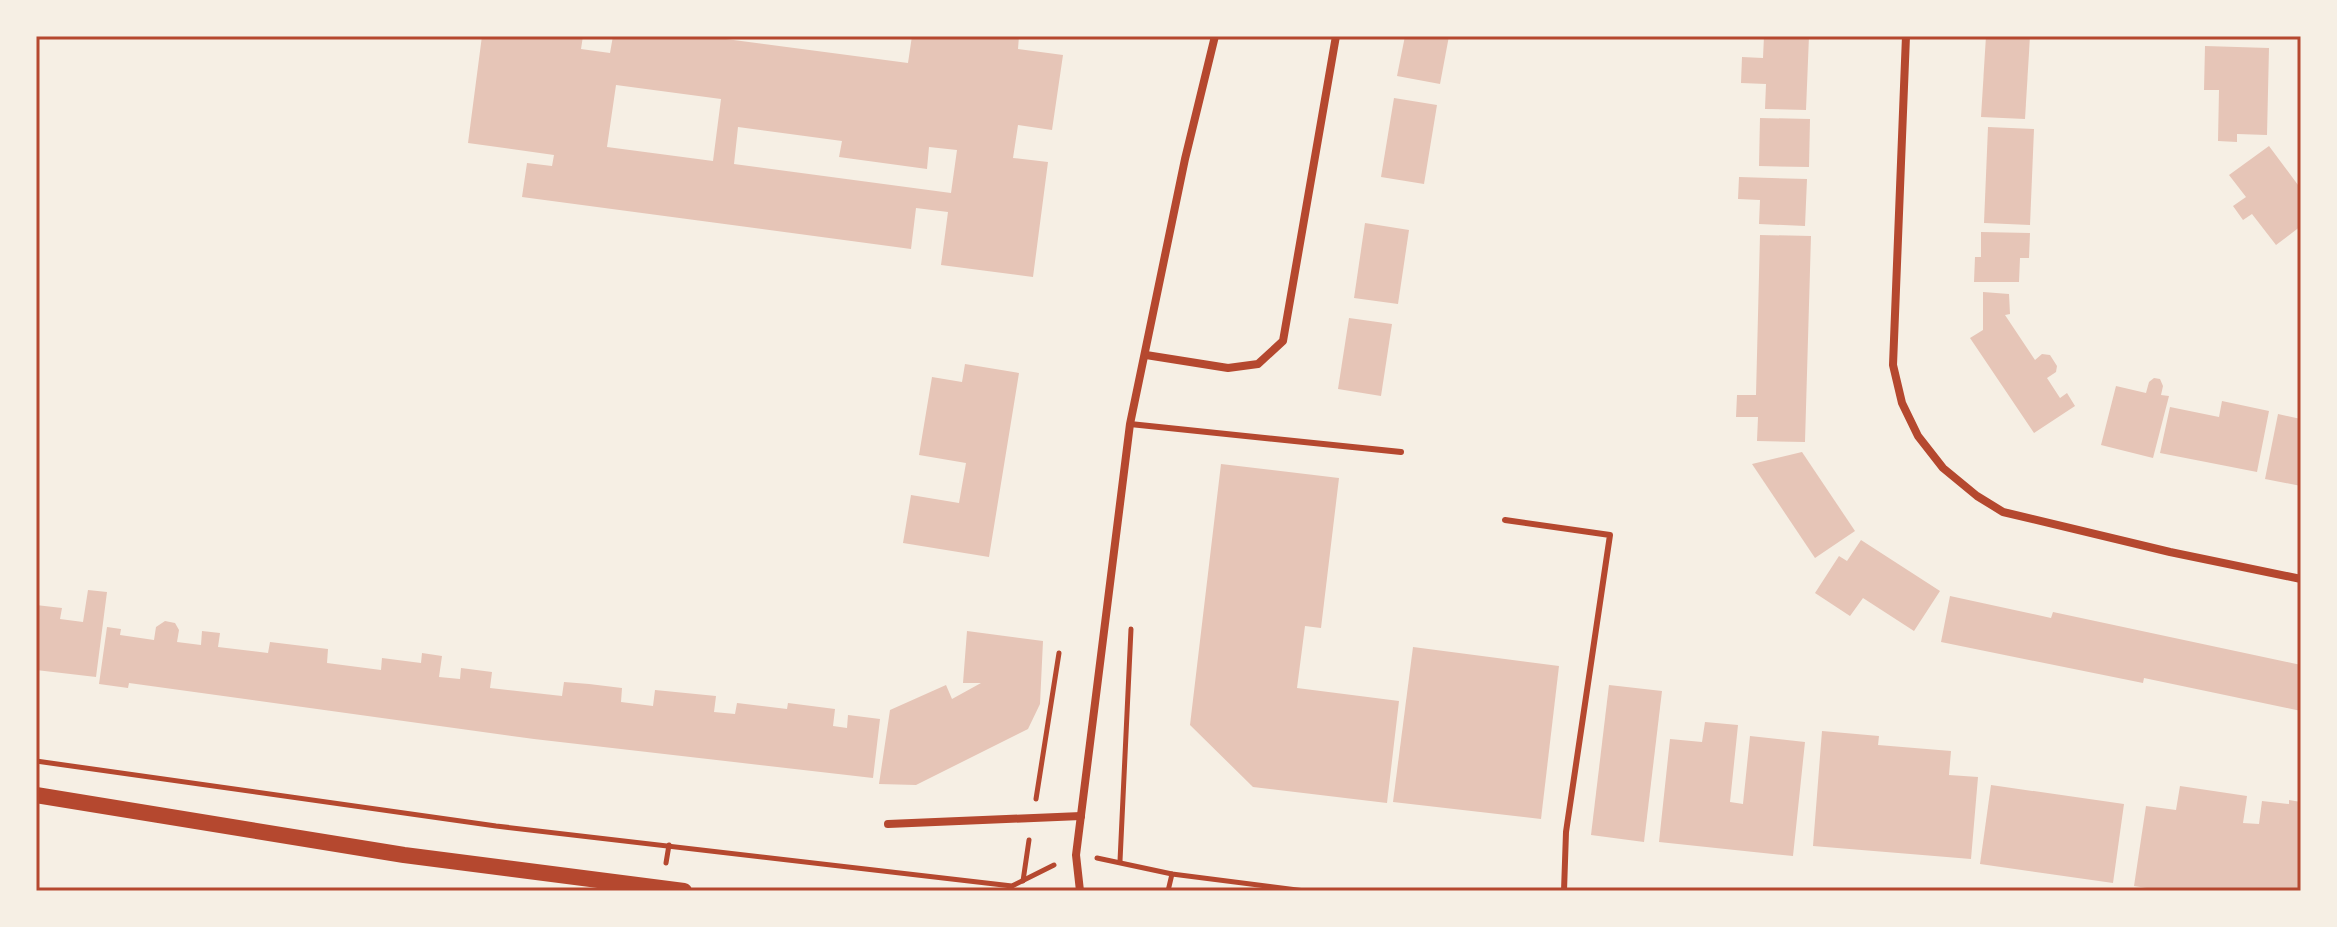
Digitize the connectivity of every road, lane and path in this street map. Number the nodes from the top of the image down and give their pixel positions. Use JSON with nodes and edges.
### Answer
{"nodes":[{"id":1,"x":1215,"y":36,"type":"edge"},
{"id":2,"x":1336,"y":36,"type":"edge"},
{"id":3,"x":1906,"y":36,"type":"edge"},
{"id":4,"x":1146,"y":355,"type":"junction"},
{"id":5,"x":1130,"y":424,"type":"junction"},
{"id":6,"x":1401,"y":452,"type":"dead end"},
{"id":7,"x":1505,"y":520,"type":"dead end"},
{"id":8,"x":2301,"y":579,"type":"edge"},
{"id":9,"x":1131,"y":629,"type":"dead end"},
{"id":10,"x":1059,"y":653,"type":"dead end"},
{"id":11,"x":36,"y":761,"type":"edge"},
{"id":12,"x":36,"y":795,"type":"edge"},
{"id":13,"x":1033,"y":816,"type":"junction"},
{"id":14,"x":1081,"y":816,"type":"junction"},
{"id":15,"x":888,"y":824,"type":"dead end"},
{"id":16,"x":1076,"y":855,"type":"junction"},
{"id":17,"x":1120,"y":861,"type":"junction"},
{"id":18,"x":1172,"y":874,"type":"junction"},
{"id":19,"x":1023,"y":881,"type":"junction"},
{"id":20,"x":1012,"y":888,"type":"edge"},
{"id":21,"x":684,"y":891,"type":"edge"},
{"id":22,"x":1080,"y":891,"type":"edge"},
{"id":23,"x":1168,"y":891,"type":"edge"},
{"id":24,"x":1305,"y":891,"type":"edge"},
{"id":25,"x":1564,"y":891,"type":"edge"}],
"edges":[{"from":1,"to":4,"type":"street"},
{"from":2,"to":4,"type":"street"},
{"from":3,"to":8,"type":"street"},
{"from":4,"to":5,"type":"street"},
{"from":5,"to":6,"type":"lane"},
{"from":5,"to":14,"type":"street"},
{"from":7,"to":25,"type":"lane"},
{"from":9,"to":17,"type":"path"},
{"from":10,"to":13,"type":"path"},
{"from":11,"to":20,"type":"path"},
{"from":12,"to":21,"type":"main road"},
{"from":13,"to":14,"type":"street"},
{"from":13,"to":15,"type":"street"},
{"from":13,"to":19,"type":"path"},
{"from":14,"to":16,"type":"street"},
{"from":16,"to":17,"type":"path"},
{"from":16,"to":19,"type":"path"},
{"from":16,"to":22,"type":"street"},
{"from":17,"to":18,"type":"path"},
{"from":18,"to":23,"type":"path"},
{"from":18,"to":24,"type":"path"},
{"from":19,"to":20,"type":"path"}]}
